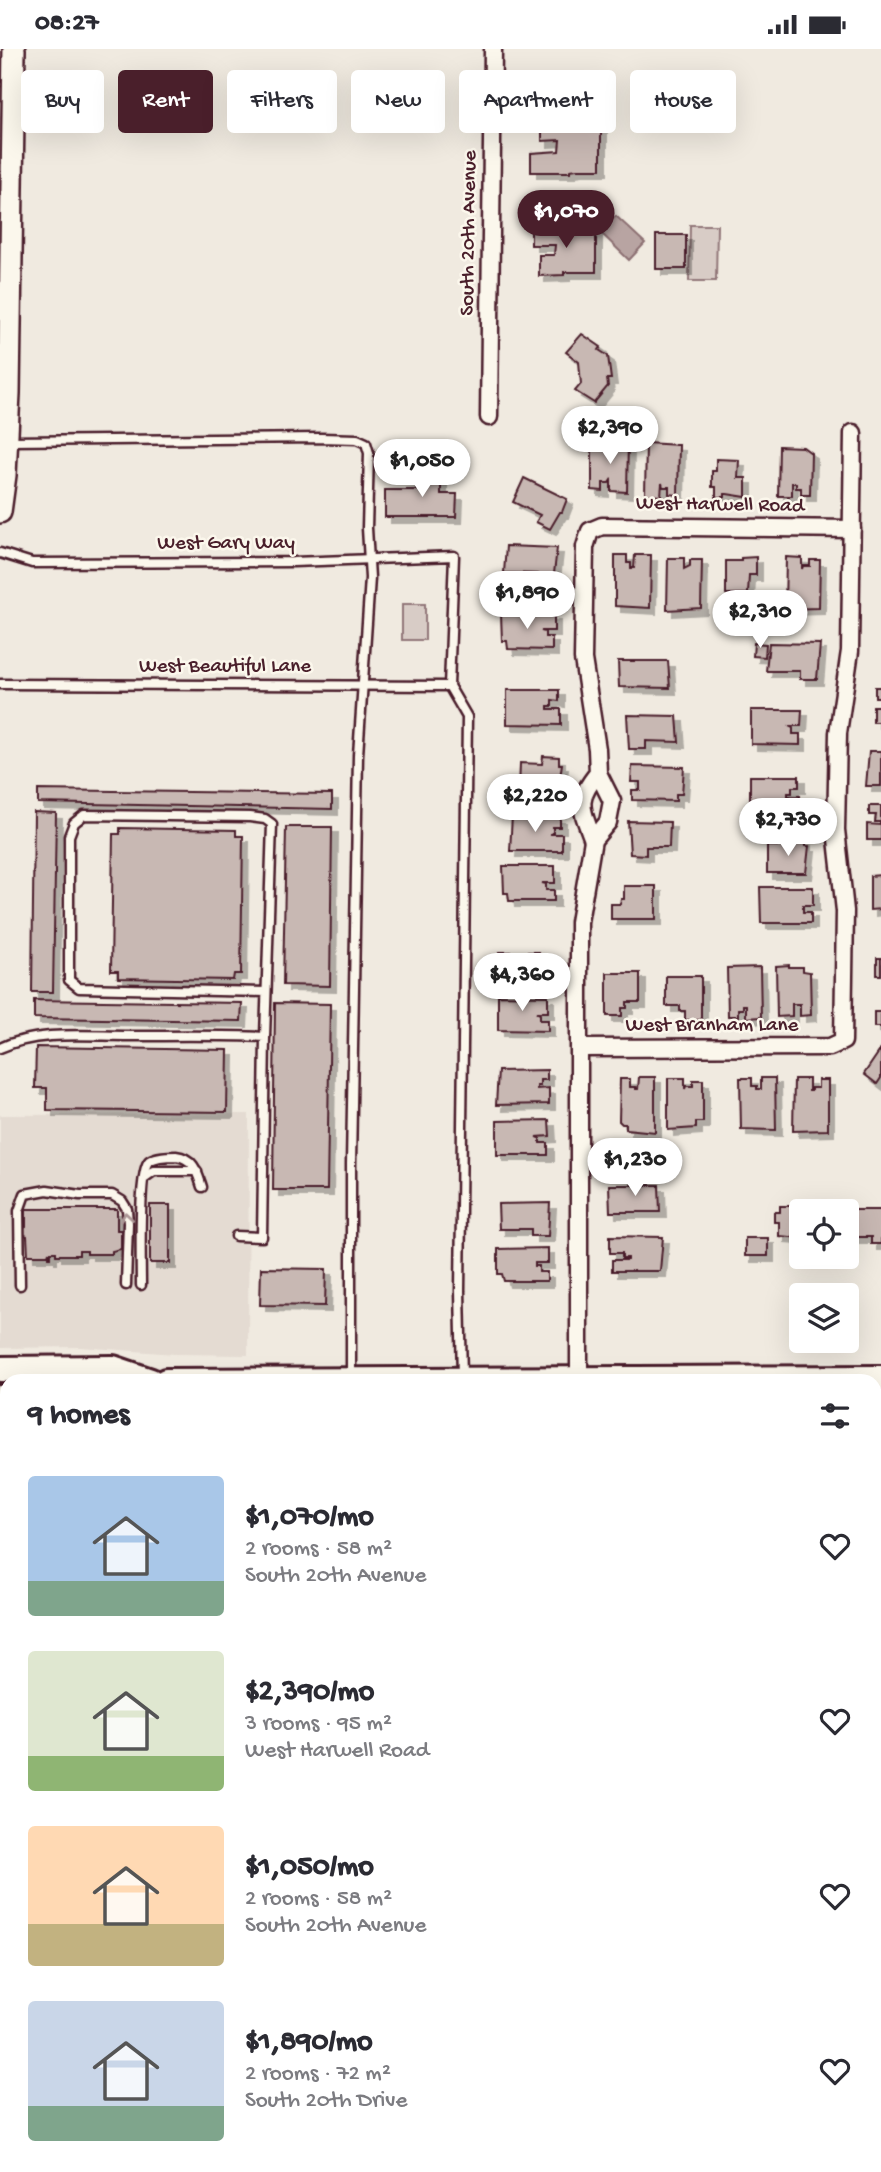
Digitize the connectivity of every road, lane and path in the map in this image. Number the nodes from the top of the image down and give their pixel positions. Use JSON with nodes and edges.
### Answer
{"nodes":[{"id":1,"x":14,"y":49,"type":"edge"},
{"id":2,"x":494,"y":49,"type":"edge"},
{"id":3,"x":4,"y":393,"type":"edge"},
{"id":4,"x":489,"y":417,"type":"dead end"},
{"id":5,"x":853,"y":433,"type":"dead end"},
{"id":6,"x":7,"y":440,"type":"junction"},
{"id":7,"x":0,"y":512,"type":"edge"},
{"id":8,"x":852,"y":529,"type":"junction"},
{"id":9,"x":0,"y":554,"type":"edge"},
{"id":10,"x":368,"y":558,"type":"junction"},
{"id":11,"x":0,"y":684,"type":"edge"},
{"id":12,"x":361,"y":685,"type":"junction"},
{"id":13,"x":449,"y":686,"type":"junction"},
{"id":14,"x":597,"y":773,"type":"junction"},
{"id":15,"x":593,"y":840,"type":"junction"},
{"id":16,"x":267,"y":992,"type":"junction"},
{"id":17,"x":265,"y":1037,"type":"junction"},
{"id":18,"x":0,"y":1048,"type":"edge"},
{"id":19,"x":580,"y":1048,"type":"junction"},
{"id":20,"x":197,"y":1171,"type":"junction"},
{"id":21,"x":142,"y":1180,"type":"junction"},
{"id":22,"x":202,"y":1187,"type":"dead end"},
{"id":23,"x":236,"y":1236,"type":"dead end"},
{"id":24,"x":20,"y":1285,"type":"dead end"},
{"id":25,"x":127,"y":1285,"type":"dead end"},
{"id":26,"x":141,"y":1285,"type":"dead end"},
{"id":27,"x":0,"y":1369,"type":"edge"},
{"id":28,"x":131,"y":1374,"type":"edge"},
{"id":29,"x":351,"y":1374,"type":"edge"},
{"id":30,"x":462,"y":1374,"type":"edge"},
{"id":31,"x":582,"y":1374,"type":"edge"}],
"edges":[{"from":1,"to":3,"type":"main road"},
{"from":2,"to":4,"type":"street","name":"South 20th Avenue"},
{"from":3,"to":6,"type":"main road"},
{"from":5,"to":8,"type":"street"},
{"from":6,"to":7,"type":"main road"},
{"from":6,"to":10,"type":"lane"},
{"from":8,"to":14,"type":"street","name":"West Harwell Road"},
{"from":8,"to":19,"type":"street","name":"West Branham Lane"},
{"from":9,"to":10,"type":"lane","name":"West Gary Way"},
{"from":10,"to":12,"type":"lane"},
{"from":10,"to":13,"type":"lane","name":"West Gary Way"},
{"from":11,"to":12,"type":"lane","name":"West Beautiful Lane"},
{"from":12,"to":13,"type":"lane","name":"West Beautiful Lane"},
{"from":12,"to":29,"type":"lane"},
{"from":13,"to":30,"type":"lane"},
{"from":14,"to":15,"type":"street"},
{"from":14,"to":15,"type":"street"},
{"from":15,"to":19,"type":"street"},
{"from":16,"to":16,"type":"lane"},
{"from":16,"to":17,"type":"lane"},
{"from":17,"to":18,"type":"lane"},
{"from":17,"to":23,"type":"lane"},
{"from":19,"to":31,"type":"street"},
{"from":20,"to":21,"type":"lane"},
{"from":20,"to":21,"type":"lane"},
{"from":20,"to":22,"type":"lane"},
{"from":21,"to":26,"type":"lane"},
{"from":25,"to":24,"type":"lane","one_way":true},
{"from":27,"to":28,"type":"main road"}]}
